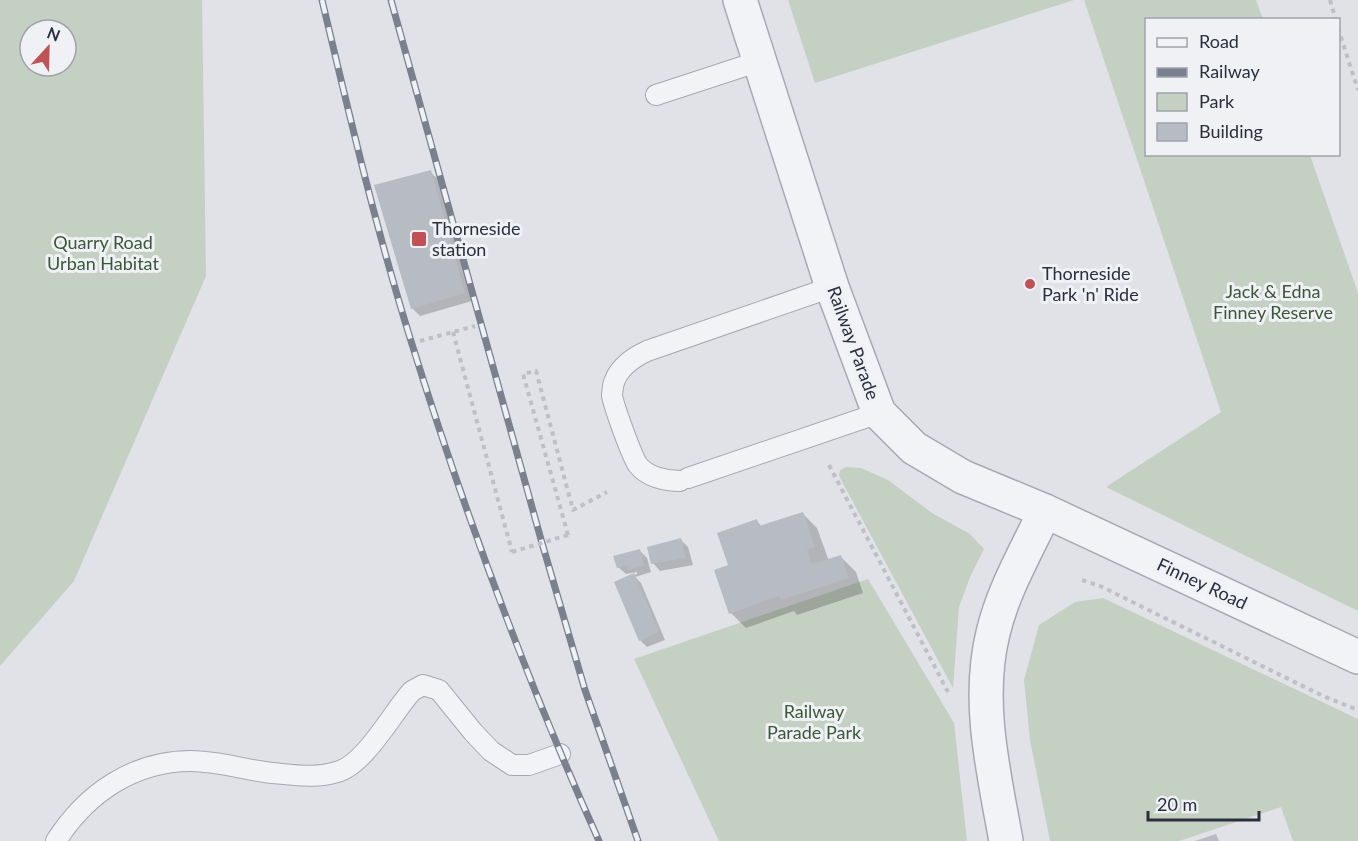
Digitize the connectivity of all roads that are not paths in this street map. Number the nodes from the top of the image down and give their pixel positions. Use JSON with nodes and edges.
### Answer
{"nodes":[{"id":1,"x":740,"y":0,"type":"edge"},
{"id":2,"x":760,"y":61,"type":"junction"},
{"id":3,"x":656,"y":95,"type":"dead end"},
{"id":4,"x":832,"y":287,"type":"junction"},
{"id":5,"x":879,"y":413,"type":"junction"},
{"id":6,"x":1045,"y":511,"type":"junction"},
{"id":7,"x":1358,"y":657,"type":"edge"},
{"id":8,"x":560,"y":754,"type":"dead end"},
{"id":9,"x":56,"y":841,"type":"edge"},
{"id":10,"x":1006,"y":841,"type":"edge"}],
"edges":[{"from":1,"to":2,"type":"street","name":"Railway Parade"},
{"from":2,"to":3,"type":"lane"},
{"from":2,"to":4,"type":"street","name":"Railway Parade"},
{"from":4,"to":5,"type":"street","name":"Railway Parade"},
{"from":4,"to":5,"type":"lane"},
{"from":5,"to":6,"type":"street","name":"Railway Parade"},
{"from":6,"to":7,"type":"street","name":"Finney Road"},
{"from":6,"to":10,"type":"street"},
{"from":8,"to":9,"type":"lane"}]}
